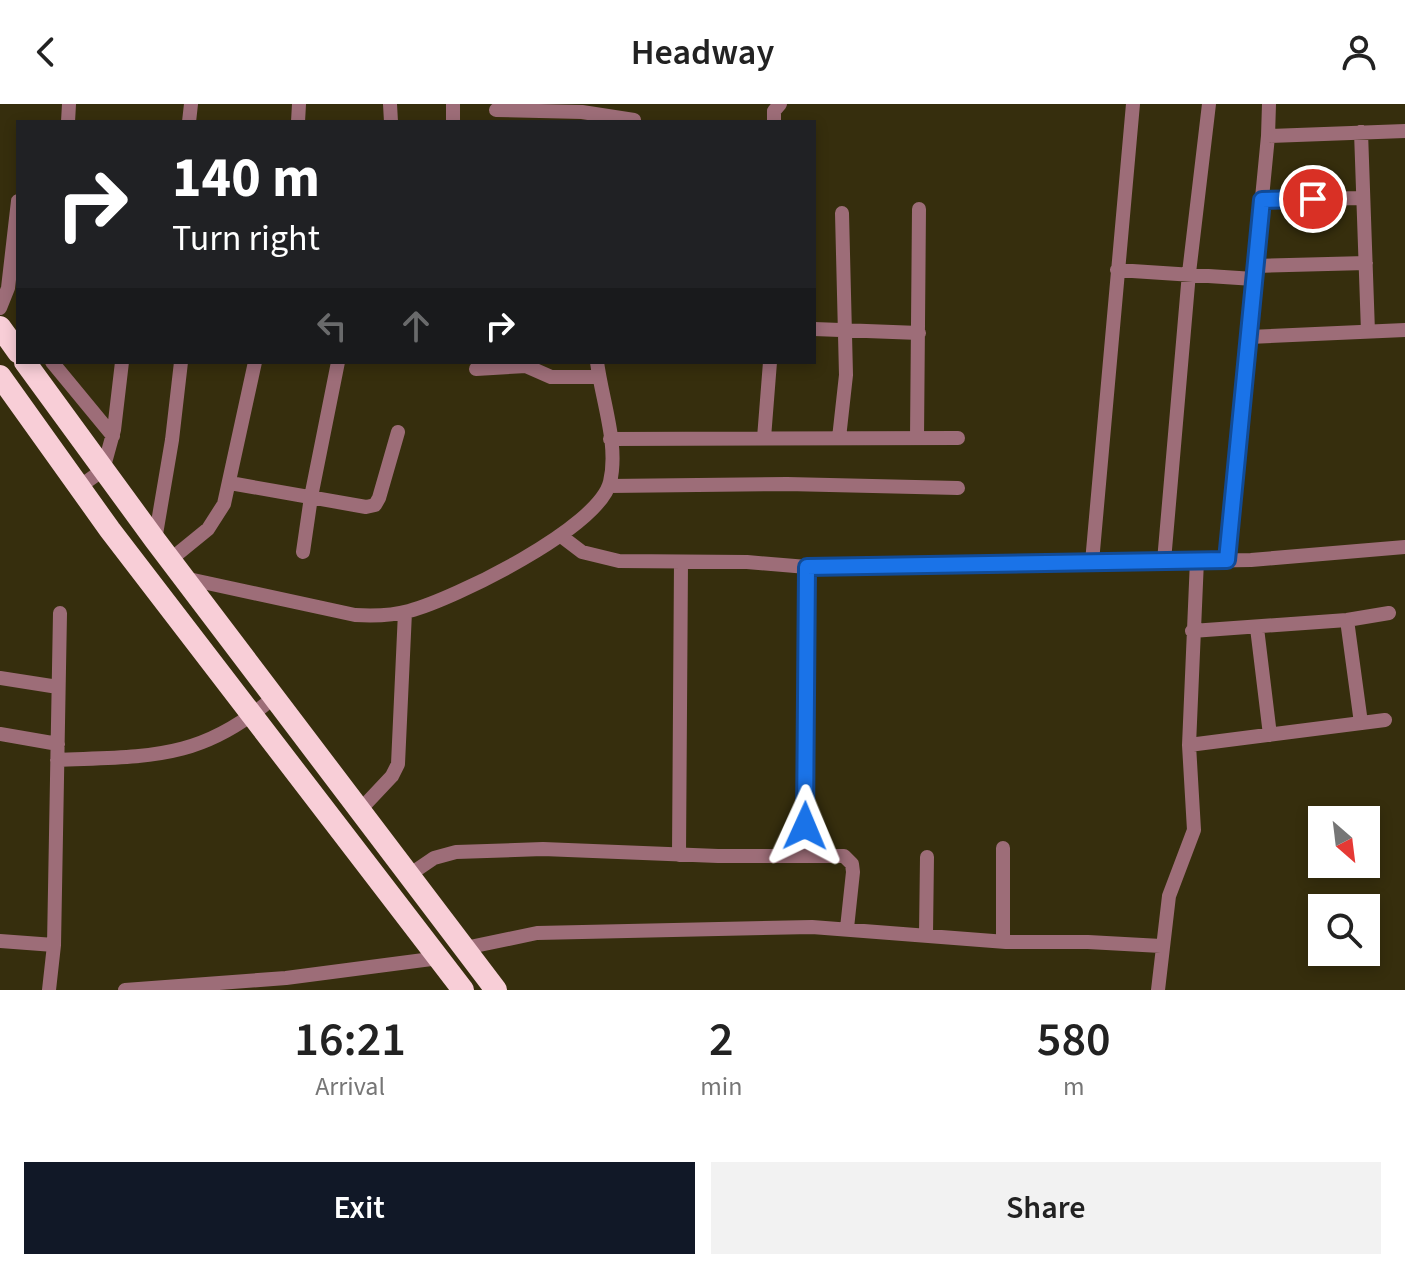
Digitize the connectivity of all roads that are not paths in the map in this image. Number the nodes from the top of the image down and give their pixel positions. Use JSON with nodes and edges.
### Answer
{"nodes":[{"id":1,"x":1133,"y":104,"type":"edge"},
{"id":2,"x":1209,"y":104,"type":"edge"},
{"id":3,"x":1269,"y":104,"type":"edge"},
{"id":4,"x":496,"y":110,"type":"dead end"},
{"id":5,"x":628,"y":120,"type":"edge"},
{"id":6,"x":1405,"y":131,"type":"edge"},
{"id":7,"x":1361,"y":132,"type":"junction"},
{"id":8,"x":1268,"y":136,"type":"junction"},
{"id":9,"x":1363,"y":198,"type":"junction"},
{"id":10,"x":1262,"y":200,"type":"junction"},
{"id":11,"x":919,"y":209,"type":"dead end"},
{"id":12,"x":842,"y":213,"type":"dead end"},
{"id":13,"x":16,"y":218,"type":"edge"},
{"id":14,"x":1366,"y":263,"type":"junction"},
{"id":15,"x":1117,"y":270,"type":"junction"},
{"id":16,"x":1255,"y":272,"type":"junction"},
{"id":17,"x":1189,"y":273,"type":"junction"},
{"id":18,"x":0,"y":308,"type":"edge"},
{"id":19,"x":0,"y":327,"type":"edge"},
{"id":20,"x":816,"y":329,"type":"edge"},
{"id":21,"x":846,"y":330,"type":"junction"},
{"id":22,"x":1405,"y":330,"type":"edge"},
{"id":23,"x":1368,"y":332,"type":"junction"},
{"id":24,"x":919,"y":333,"type":"junction"},
{"id":25,"x":1249,"y":337,"type":"junction"},
{"id":26,"x":16,"y":349,"type":"edge"},
{"id":27,"x":26,"y":364,"type":"edge"},
{"id":28,"x":54,"y":364,"type":"edge"},
{"id":29,"x":122,"y":364,"type":"edge"},
{"id":30,"x":181,"y":364,"type":"edge"},
{"id":31,"x":255,"y":364,"type":"edge"},
{"id":32,"x":338,"y":364,"type":"edge"},
{"id":33,"x":770,"y":364,"type":"edge"},
{"id":34,"x":534,"y":365,"type":"edge"},
{"id":35,"x":476,"y":369,"type":"dead end"},
{"id":36,"x":598,"y":370,"type":"edge"},
{"id":37,"x":0,"y":376,"type":"edge"},
{"id":38,"x":398,"y":432,"type":"dead end"},
{"id":39,"x":113,"y":436,"type":"junction"},
{"id":40,"x":764,"y":438,"type":"junction"},
{"id":41,"x":839,"y":438,"type":"junction"},
{"id":42,"x":917,"y":438,"type":"junction"},
{"id":43,"x":958,"y":438,"type":"dead end"},
{"id":44,"x":610,"y":439,"type":"junction"},
{"id":45,"x":103,"y":470,"type":"junction"},
{"id":46,"x":230,"y":483,"type":"junction"},
{"id":47,"x":609,"y":486,"type":"junction"},
{"id":48,"x":79,"y":487,"type":"junction"},
{"id":49,"x":958,"y":488,"type":"dead end"},
{"id":50,"x":311,"y":497,"type":"junction"},
{"id":51,"x":561,"y":536,"type":"junction"},
{"id":52,"x":155,"y":540,"type":"junction"},
{"id":53,"x":1405,"y":547,"type":"edge"},
{"id":54,"x":303,"y":552,"type":"dead end"},
{"id":55,"x":170,"y":560,"type":"junction"},
{"id":56,"x":1197,"y":560,"type":"junction"},
{"id":57,"x":1227,"y":560,"type":"junction"},
{"id":58,"x":1164,"y":561,"type":"junction"},
{"id":59,"x":681,"y":562,"type":"junction"},
{"id":60,"x":1092,"y":562,"type":"junction"},
{"id":61,"x":807,"y":567,"type":"junction"},
{"id":62,"x":184,"y":578,"type":"junction"},
{"id":63,"x":405,"y":612,"type":"junction"},
{"id":64,"x":60,"y":613,"type":"dead end"},
{"id":65,"x":1389,"y":613,"type":"dead end"},
{"id":66,"x":1347,"y":620,"type":"junction"},
{"id":67,"x":1257,"y":628,"type":"junction"},
{"id":68,"x":1192,"y":631,"type":"junction"},
{"id":69,"x":0,"y":678,"type":"edge"},
{"id":70,"x":58,"y":687,"type":"junction"},
{"id":71,"x":274,"y":697,"type":"junction"},
{"id":72,"x":253,"y":716,"type":"junction"},
{"id":73,"x":1385,"y":720,"type":"dead end"},
{"id":74,"x":1361,"y":723,"type":"junction"},
{"id":75,"x":0,"y":734,"type":"edge"},
{"id":76,"x":1270,"y":735,"type":"junction"},
{"id":77,"x":1189,"y":745,"type":"junction"},
{"id":78,"x":58,"y":752,"type":"junction"},
{"id":79,"x":360,"y":810,"type":"junction"},
{"id":80,"x":1003,"y":848,"type":"dead end"},
{"id":81,"x":679,"y":855,"type":"junction"},
{"id":82,"x":805,"y":855,"type":"junction"},
{"id":83,"x":927,"y":857,"type":"dead end"},
{"id":84,"x":409,"y":875,"type":"junction"},
{"id":85,"x":847,"y":928,"type":"junction"},
{"id":86,"x":926,"y":934,"type":"junction"},
{"id":87,"x":0,"y":941,"type":"edge"},
{"id":88,"x":1003,"y":941,"type":"junction"},
{"id":89,"x":54,"y":945,"type":"junction"},
{"id":90,"x":1161,"y":946,"type":"junction"},
{"id":91,"x":465,"y":948,"type":"junction"},
{"id":92,"x":439,"y":958,"type":"junction"},
{"id":93,"x":294,"y":984,"type":"edge"},
{"id":94,"x":222,"y":987,"type":"edge"},
{"id":95,"x":49,"y":990,"type":"edge"},
{"id":96,"x":125,"y":990,"type":"edge"},
{"id":97,"x":463,"y":990,"type":"edge"},
{"id":98,"x":496,"y":990,"type":"edge"},
{"id":99,"x":1158,"y":990,"type":"edge"}],
"edges":[{"from":1,"to":15,"type":"street"},
{"from":2,"to":17,"type":"street"},
{"from":3,"to":8,"type":"street"},
{"from":4,"to":5,"type":"street"},
{"from":6,"to":7,"type":"street"},
{"from":7,"to":8,"type":"street"},
{"from":7,"to":9,"type":"street"},
{"from":8,"to":10,"type":"street"},
{"from":9,"to":10,"type":"street"},
{"from":9,"to":14,"type":"street"},
{"from":10,"to":16,"type":"street"},
{"from":11,"to":24,"type":"street"},
{"from":12,"to":21,"type":"street"},
{"from":13,"to":18,"type":"street"},
{"from":14,"to":16,"type":"street"},
{"from":14,"to":23,"type":"street"},
{"from":15,"to":17,"type":"street"},
{"from":15,"to":60,"type":"street"},
{"from":16,"to":17,"type":"street"},
{"from":16,"to":25,"type":"street"},
{"from":17,"to":58,"type":"street"},
{"from":19,"to":26,"type":"highway"},
{"from":20,"to":21,"type":"street"},
{"from":21,"to":24,"type":"street"},
{"from":21,"to":41,"type":"street"},
{"from":22,"to":23,"type":"street"},
{"from":23,"to":25,"type":"street"},
{"from":24,"to":42,"type":"street"},
{"from":25,"to":57,"type":"street"},
{"from":27,"to":45,"type":"highway"},
{"from":28,"to":39,"type":"street"},
{"from":29,"to":39,"type":"street"},
{"from":30,"to":52,"type":"street"},
{"from":31,"to":46,"type":"street"},
{"from":32,"to":50,"type":"street"},
{"from":33,"to":40,"type":"street"},
{"from":34,"to":35,"type":"street"},
{"from":34,"to":36,"type":"street"},
{"from":36,"to":44,"type":"street"},
{"from":37,"to":48,"type":"highway"},
{"from":38,"to":50,"type":"street"},
{"from":39,"to":45,"type":"street"},
{"from":40,"to":41,"type":"street"},
{"from":40,"to":44,"type":"street"},
{"from":41,"to":42,"type":"street"},
{"from":42,"to":43,"type":"street"},
{"from":44,"to":47,"type":"street"},
{"from":45,"to":48,"type":"street"},
{"from":45,"to":52,"type":"highway"},
{"from":46,"to":50,"type":"street"},
{"from":46,"to":55,"type":"street"},
{"from":47,"to":49,"type":"street"},
{"from":47,"to":51,"type":"street"},
{"from":48,"to":72,"type":"highway"},
{"from":50,"to":54,"type":"street"},
{"from":51,"to":59,"type":"street"},
{"from":51,"to":63,"type":"street"},
{"from":52,"to":55,"type":"highway"},
{"from":53,"to":57,"type":"street"},
{"from":55,"to":62,"type":"highway"},
{"from":56,"to":57,"type":"street"},
{"from":56,"to":58,"type":"street"},
{"from":56,"to":68,"type":"street"},
{"from":58,"to":60,"type":"street"},
{"from":59,"to":61,"type":"street"},
{"from":59,"to":81,"type":"street"},
{"from":60,"to":61,"type":"street"},
{"from":61,"to":82,"type":"street"},
{"from":62,"to":63,"type":"street"},
{"from":62,"to":71,"type":"highway"},
{"from":63,"to":79,"type":"street"},
{"from":64,"to":70,"type":"street"},
{"from":65,"to":66,"type":"street"},
{"from":66,"to":67,"type":"street"},
{"from":66,"to":74,"type":"street"},
{"from":67,"to":68,"type":"street"},
{"from":67,"to":76,"type":"street"},
{"from":68,"to":77,"type":"street"},
{"from":69,"to":70,"type":"street"},
{"from":70,"to":78,"type":"street"},
{"from":71,"to":72,"type":"street"},
{"from":71,"to":79,"type":"highway"},
{"from":72,"to":78,"type":"street"},
{"from":72,"to":92,"type":"highway"},
{"from":73,"to":74,"type":"street"},
{"from":74,"to":76,"type":"street"},
{"from":75,"to":78,"type":"street"},
{"from":76,"to":77,"type":"street"},
{"from":77,"to":90,"type":"street"},
{"from":78,"to":89,"type":"street"},
{"from":79,"to":84,"type":"highway"},
{"from":80,"to":88,"type":"street"},
{"from":81,"to":82,"type":"street"},
{"from":81,"to":84,"type":"street"},
{"from":82,"to":85,"type":"street"},
{"from":83,"to":86,"type":"street"},
{"from":84,"to":91,"type":"highway"},
{"from":85,"to":86,"type":"street"},
{"from":85,"to":91,"type":"street"},
{"from":86,"to":88,"type":"street"},
{"from":87,"to":89,"type":"street"},
{"from":88,"to":90,"type":"street"},
{"from":89,"to":95,"type":"street"},
{"from":90,"to":99,"type":"street"},
{"from":91,"to":98,"type":"highway"},
{"from":92,"to":93,"type":"street"},
{"from":92,"to":97,"type":"highway"},
{"from":93,"to":94,"type":"street"},
{"from":94,"to":96,"type":"street"}]}
